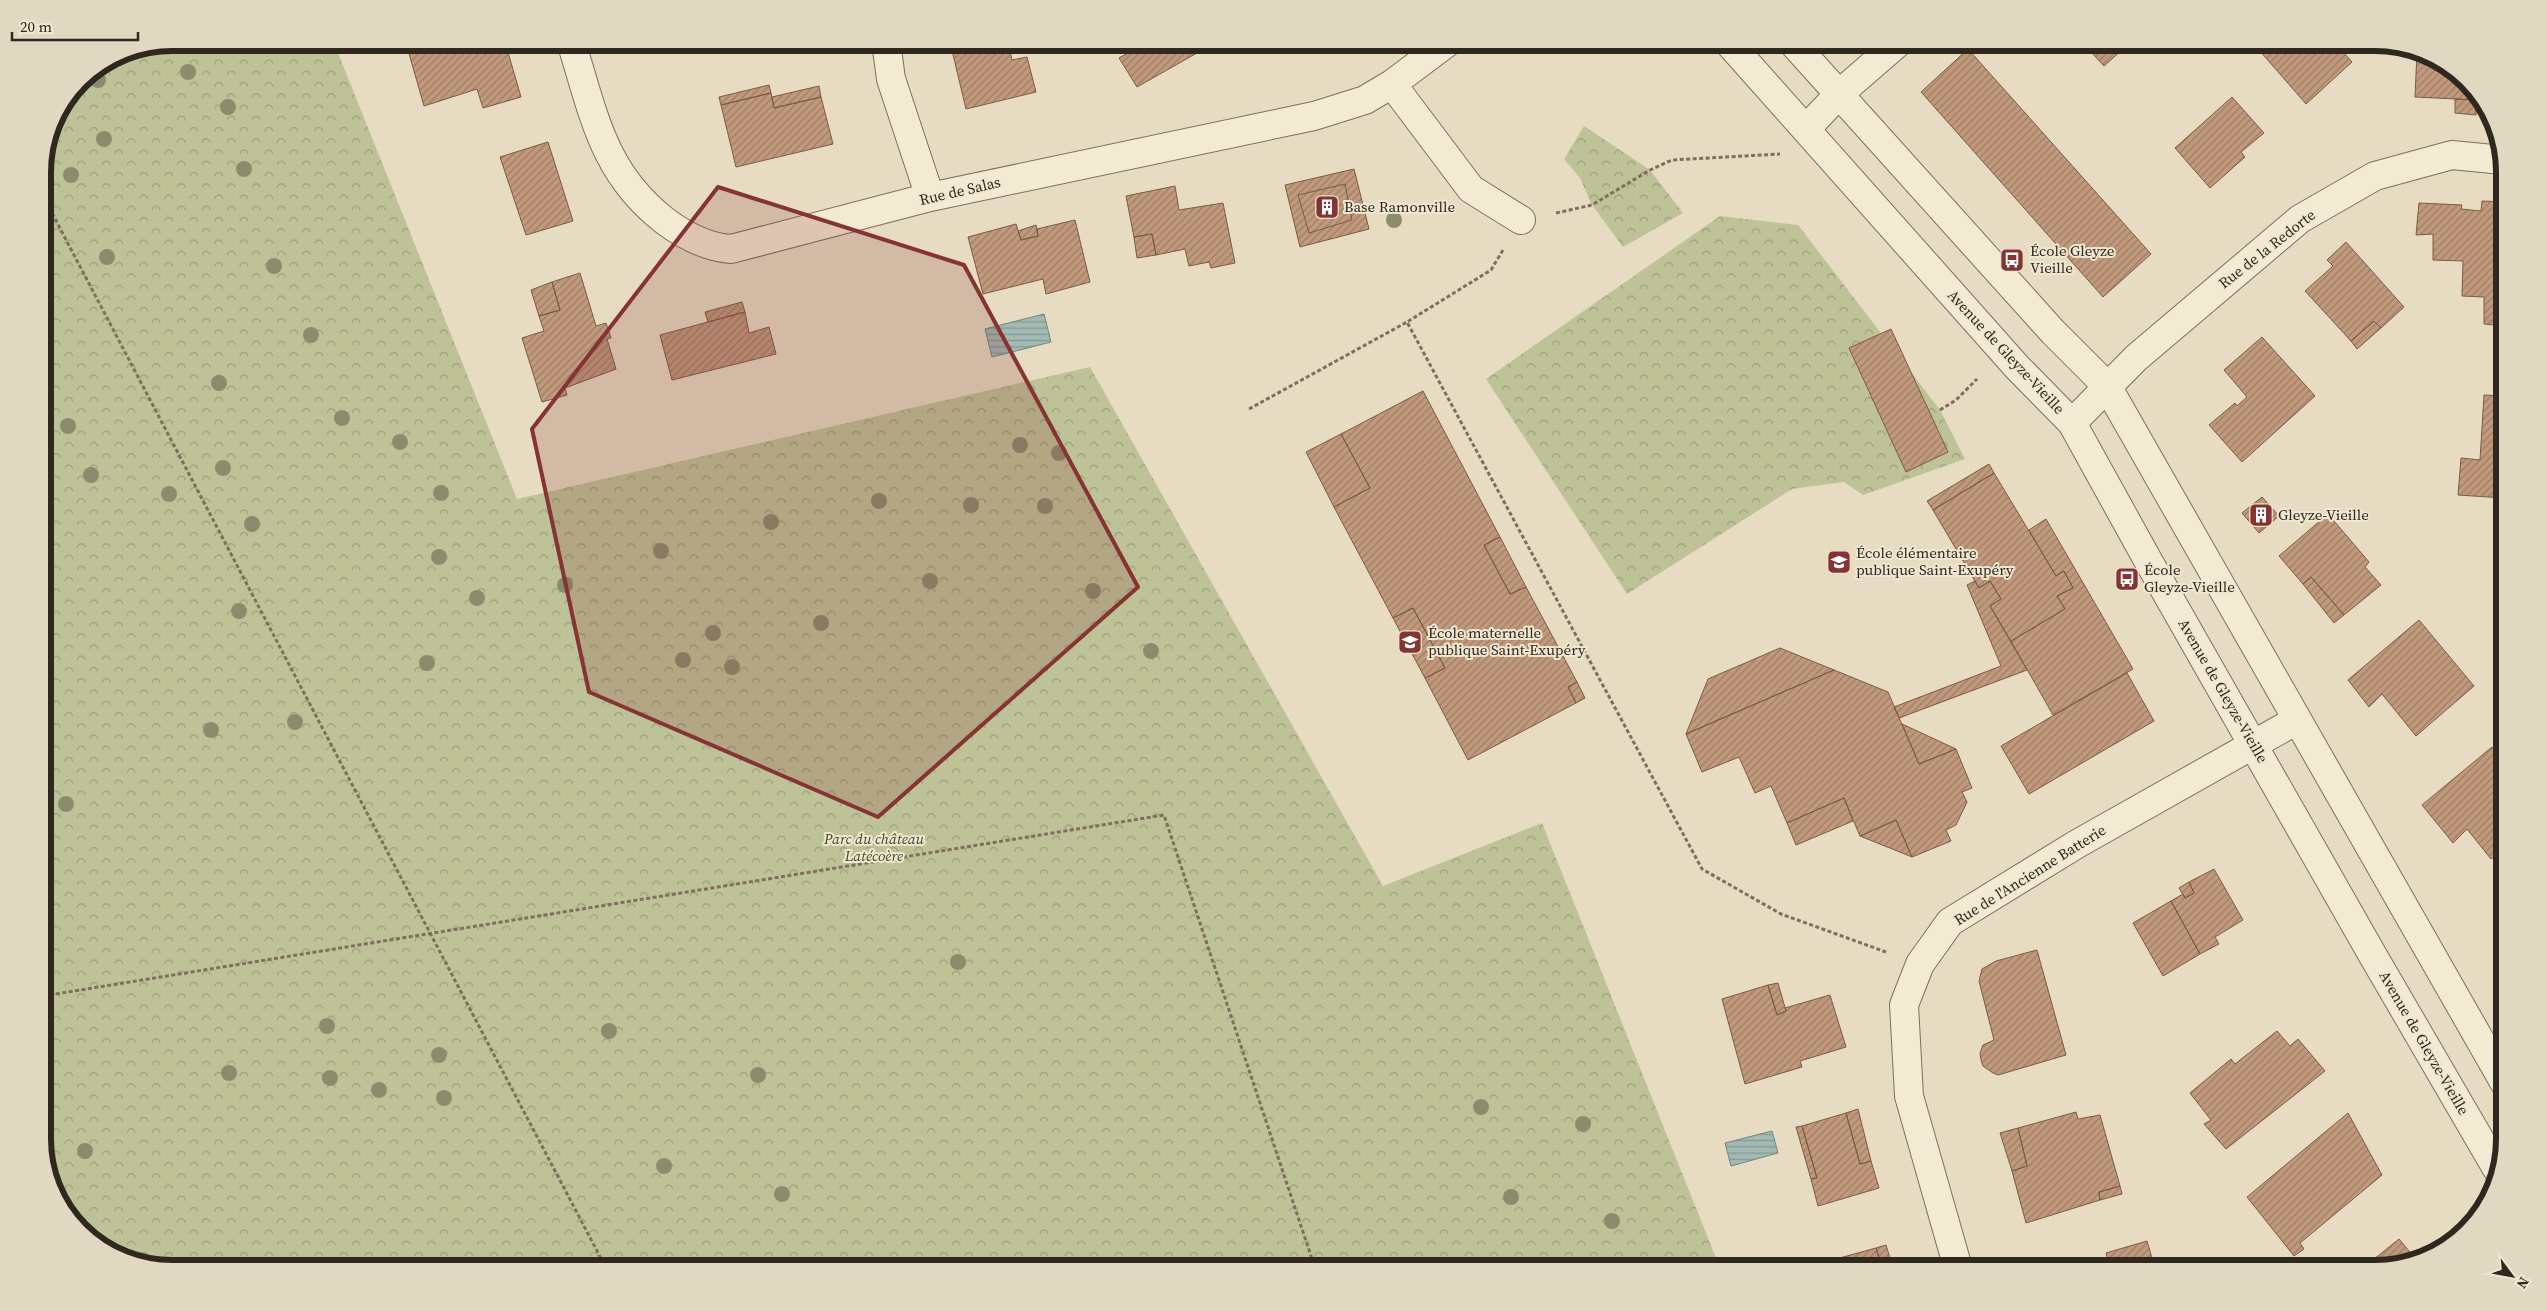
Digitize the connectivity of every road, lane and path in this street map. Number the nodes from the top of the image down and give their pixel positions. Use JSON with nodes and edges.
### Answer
{"nodes":[{"id":1,"x":574,"y":51,"type":"edge"},
{"id":2,"x":887,"y":51,"type":"edge"},
{"id":3,"x":1436,"y":51,"type":"edge"},
{"id":4,"x":1736,"y":51,"type":"edge"},
{"id":5,"x":1800,"y":51,"type":"edge"},
{"id":6,"x":1889,"y":51,"type":"edge"},
{"id":7,"x":1392,"y":84,"type":"junction"},
{"id":8,"x":1839,"y":94,"type":"junction"},
{"id":9,"x":1812,"y":137,"type":"junction"},
{"id":10,"x":2494,"y":159,"type":"edge"},
{"id":11,"x":930,"y":197,"type":"junction"},
{"id":12,"x":52,"y":213,"type":"edge"},
{"id":13,"x":1521,"y":220,"type":"junction"},
{"id":14,"x":1407,"y":322,"type":"junction"},
{"id":15,"x":2107,"y":386,"type":"junction"},
{"id":16,"x":1956,"y":400,"type":"dead end"},
{"id":17,"x":1249,"y":409,"type":"dead end"},
{"id":18,"x":1940,"y":410,"type":"dead end"},
{"id":19,"x":2072,"y":423,"type":"junction"},
{"id":20,"x":2297,"y":720,"type":"junction"},
{"id":21,"x":2254,"y":744,"type":"junction"},
{"id":22,"x":428,"y":933,"type":"junction"},
{"id":23,"x":1920,"y":964,"type":"junction"},
{"id":24,"x":52,"y":995,"type":"edge"},
{"id":25,"x":2496,"y":1068,"type":"edge"},
{"id":26,"x":2493,"y":1162,"type":"edge"},
{"id":27,"x":602,"y":1260,"type":"edge"},
{"id":28,"x":1312,"y":1260,"type":"edge"},
{"id":29,"x":1956,"y":1260,"type":"edge"}],
"edges":[{"from":1,"to":11,"type":"street","name":"Rue de Salas"},
{"from":2,"to":11,"type":"street"},
{"from":3,"to":7,"type":"street","name":"Rue de Salas"},
{"from":4,"to":9,"type":"street","name":"Avenue de Gleyze-Vieille"},
{"from":5,"to":8,"type":"street"},
{"from":6,"to":8,"type":"street"},
{"from":7,"to":11,"type":"street","name":"Rue de Salas"},
{"from":7,"to":13,"type":"street"},
{"from":8,"to":9,"type":"street"},
{"from":8,"to":15,"type":"street"},
{"from":9,"to":13,"type":"path"},
{"from":9,"to":19,"type":"street","name":"Avenue de Gleyze-Vieille"},
{"from":10,"to":15,"type":"street","name":"Rue de la Redorte"},
{"from":12,"to":22,"type":"path"},
{"from":13,"to":14,"type":"path"},
{"from":14,"to":17,"type":"path"},
{"from":14,"to":23,"type":"path"},
{"from":15,"to":19,"type":"street","name":"Rue de la Redorte"},
{"from":15,"to":20,"type":"street"},
{"from":16,"to":18,"type":"path"},
{"from":19,"to":21,"type":"street","name":"Avenue de Gleyze-Vieille"},
{"from":20,"to":21,"type":"street","name":"Rue de l'Ancienne Batterie"},
{"from":20,"to":25,"type":"street"},
{"from":21,"to":23,"type":"street","name":"Rue de l'Ancienne Batterie"},
{"from":21,"to":26,"type":"street","name":"Avenue de Gleyze-Vieille"},
{"from":22,"to":24,"type":"path"},
{"from":22,"to":27,"type":"path"},
{"from":22,"to":28,"type":"path"},
{"from":23,"to":29,"type":"street","name":"Rue de l'Ancienne Batterie"}]}
